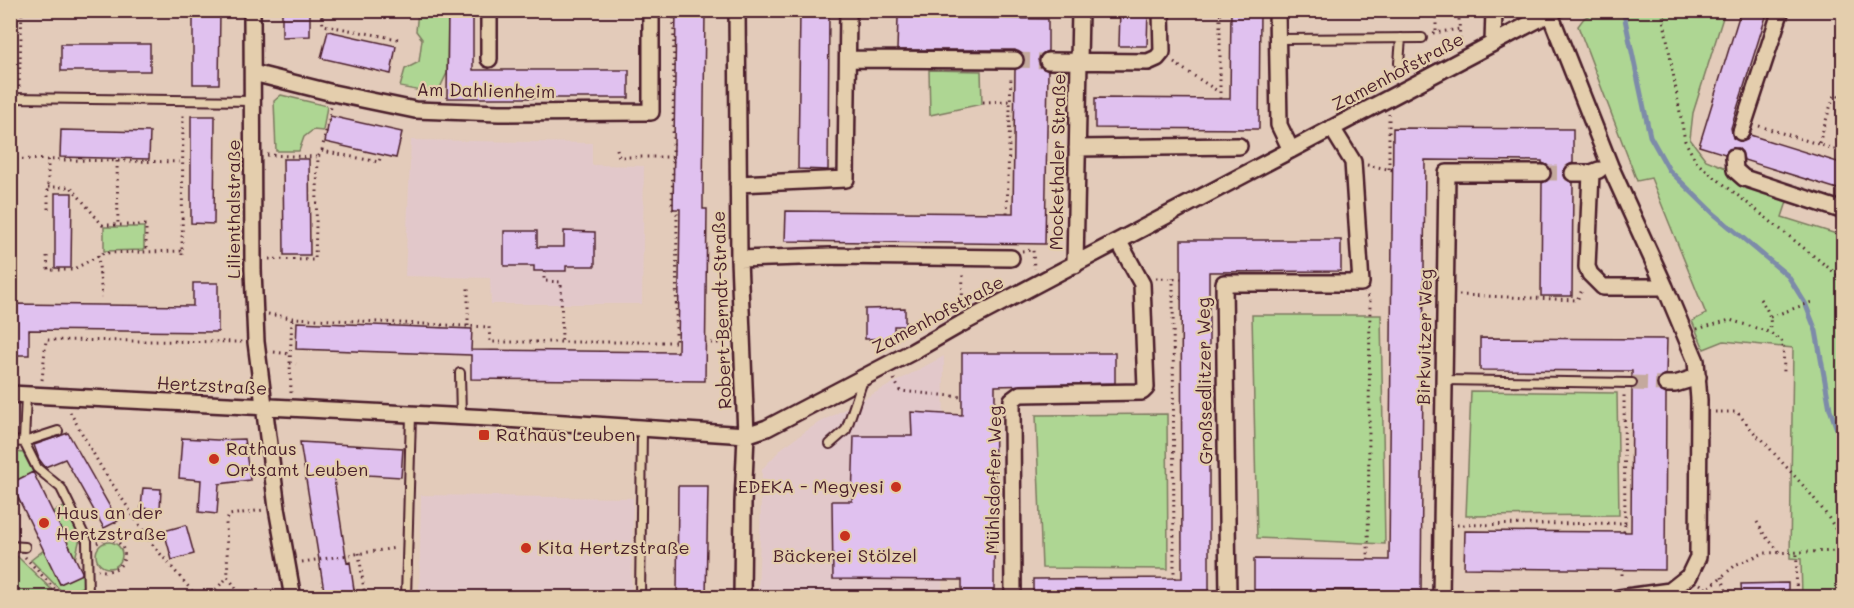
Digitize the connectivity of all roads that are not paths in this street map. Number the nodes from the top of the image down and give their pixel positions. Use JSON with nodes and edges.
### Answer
{"nodes":[{"id":1,"x":252,"y":10,"type":"edge"},
{"id":2,"x":651,"y":10,"type":"edge"},
{"id":3,"x":737,"y":10,"type":"edge"},
{"id":4,"x":848,"y":10,"type":"edge"},
{"id":5,"x":1080,"y":10,"type":"edge"},
{"id":6,"x":1161,"y":10,"type":"edge"},
{"id":7,"x":1277,"y":10,"type":"edge"},
{"id":8,"x":1494,"y":10,"type":"edge"},
{"id":9,"x":1780,"y":10,"type":"edge"},
{"id":10,"x":489,"y":11,"type":"edge"},
{"id":11,"x":1553,"y":12,"type":"edge"},
{"id":12,"x":1401,"y":38,"type":"junction"},
{"id":13,"x":1422,"y":38,"type":"dead end"},
{"id":14,"x":1278,"y":39,"type":"junction"},
{"id":15,"x":1493,"y":43,"type":"junction"},
{"id":16,"x":489,"y":59,"type":"dead end"},
{"id":17,"x":848,"y":59,"type":"junction"},
{"id":18,"x":1080,"y":60,"type":"junction"},
{"id":19,"x":1013,"y":61,"type":"tunnel mouth"},
{"id":20,"x":1048,"y":61,"type":"tunnel mouth"},
{"id":21,"x":1399,"y":63,"type":"dead end"},
{"id":22,"x":253,"y":73,"type":"junction"},
{"id":23,"x":15,"y":98,"type":"edge"},
{"id":24,"x":253,"y":101,"type":"junction"},
{"id":25,"x":1743,"y":126,"type":"road end"},
{"id":26,"x":1332,"y":128,"type":"junction"},
{"id":27,"x":1239,"y":146,"type":"dead end"},
{"id":28,"x":1077,"y":148,"type":"junction"},
{"id":29,"x":1291,"y":150,"type":"junction"},
{"id":30,"x":1734,"y":157,"type":"dead end"},
{"id":31,"x":1611,"y":166,"type":"junction"},
{"id":32,"x":1542,"y":173,"type":"tunnel mouth"},
{"id":33,"x":1573,"y":173,"type":"tunnel mouth"},
{"id":34,"x":1591,"y":173,"type":"junction"},
{"id":35,"x":738,"y":184,"type":"junction"},
{"id":36,"x":1844,"y":212,"type":"edge"},
{"id":37,"x":1119,"y":242,"type":"junction"},
{"id":38,"x":1011,"y":258,"type":"dead end"},
{"id":39,"x":739,"y":259,"type":"junction"},
{"id":40,"x":1075,"y":265,"type":"junction"},
{"id":41,"x":1665,"y":286,"type":"junction"},
{"id":42,"x":460,"y":373,"type":"dead end"},
{"id":43,"x":864,"y":377,"type":"junction"},
{"id":44,"x":1698,"y":377,"type":"junction"},
{"id":45,"x":1444,"y":380,"type":"junction"},
{"id":46,"x":1628,"y":383,"type":"tunnel mouth"},
{"id":47,"x":1666,"y":384,"type":"tunnel mouth"},
{"id":48,"x":25,"y":395,"type":"edge"},
{"id":49,"x":264,"y":408,"type":"junction"},
{"id":50,"x":411,"y":415,"type":"junction"},
{"id":51,"x":461,"y":417,"type":"junction"},
{"id":52,"x":642,"y":429,"type":"junction"},
{"id":53,"x":58,"y":430,"type":"dead end"},
{"id":54,"x":746,"y":435,"type":"junction"},
{"id":55,"x":10,"y":441,"type":"edge"},
{"id":56,"x":24,"y":442,"type":"junction"},
{"id":57,"x":830,"y":444,"type":"dead end"},
{"id":58,"x":10,"y":546,"type":"edge"},
{"id":59,"x":25,"y":547,"type":"road end"},
{"id":60,"x":88,"y":597,"type":"edge"},
{"id":61,"x":292,"y":597,"type":"edge"},
{"id":62,"x":406,"y":597,"type":"edge"},
{"id":63,"x":640,"y":597,"type":"edge"},
{"id":64,"x":742,"y":597,"type":"edge"},
{"id":65,"x":1013,"y":597,"type":"edge"},
{"id":66,"x":1228,"y":597,"type":"edge"},
{"id":67,"x":1441,"y":597,"type":"edge"},
{"id":68,"x":1619,"y":597,"type":"edge"}],
"edges":[{"from":1,"to":22,"type":"street","name":"Lilienthalstraße"},
{"from":2,"to":22,"type":"street","name":"Am Dahlienheim"},
{"from":3,"to":35,"type":"street","name":"Robert-Berndt-Straße"},
{"from":4,"to":17,"type":"street"},
{"from":5,"to":18,"type":"street","name":"Mockethaler Straße"},
{"from":6,"to":18,"type":"street","name":"Mockethaler Straße"},
{"from":7,"to":14,"type":"street"},
{"from":8,"to":15,"type":"street"},
{"from":9,"to":25,"type":"street"},
{"from":10,"to":16,"type":"street"},
{"from":11,"to":15,"type":"street","name":"Zamenhofstraße"},
{"from":11,"to":31,"type":"street"},
{"from":12,"to":13,"type":"lane"},
{"from":12,"to":14,"type":"lane"},
{"from":12,"to":21,"type":"lane"},
{"from":14,"to":29,"type":"street"},
{"from":15,"to":26,"type":"street","name":"Zamenhofstraße"},
{"from":17,"to":19,"type":"street"},
{"from":17,"to":35,"type":"street"},
{"from":18,"to":20,"type":"street","name":"Mockethaler Straße"},
{"from":18,"to":28,"type":"street","name":"Mockethaler Straße"},
{"from":22,"to":24,"type":"street","name":"Lilienthalstraße"},
{"from":23,"to":24,"type":"lane"},
{"from":24,"to":49,"type":"street","name":"Lilienthalstraße"},
{"from":26,"to":29,"type":"street","name":"Zamenhofstraße"},
{"from":26,"to":66,"type":"street","name":"Großsedlitzer Weg"},
{"from":27,"to":28,"type":"street"},
{"from":28,"to":40,"type":"street","name":"Mockethaler Straße"},
{"from":29,"to":37,"type":"street","name":"Zamenhofstraße"},
{"from":30,"to":36,"type":"street"},
{"from":31,"to":34,"type":"street"},
{"from":31,"to":41,"type":"street"},
{"from":32,"to":45,"type":"street","name":"Birkwitzer Weg"},
{"from":33,"to":34,"type":"street"},
{"from":34,"to":41,"type":"street"},
{"from":35,"to":39,"type":"street","name":"Robert-Berndt-Straße"},
{"from":37,"to":40,"type":"street","name":"Zamenhofstraße"},
{"from":37,"to":65,"type":"street","name":"Mühlsdorfer Weg"},
{"from":38,"to":39,"type":"street","name":"Zamenhofstraße"},
{"from":39,"to":54,"type":"street","name":"Robert-Berndt-Straße"},
{"from":40,"to":43,"type":"street","name":"Zamenhofstraße"},
{"from":41,"to":44,"type":"street"},
{"from":42,"to":51,"type":"lane"},
{"from":43,"to":54,"type":"street","name":"Zamenhofstraße"},
{"from":43,"to":57,"type":"lane"},
{"from":44,"to":47,"type":"street"},
{"from":44,"to":68,"type":"street"},
{"from":45,"to":46,"type":"lane"},
{"from":45,"to":67,"type":"street","name":"Birkwitzer Weg"},
{"from":48,"to":49,"type":"street","name":"Hertzstraße"},
{"from":48,"to":56,"type":"lane"},
{"from":49,"to":50,"type":"street","name":"Hertzstraße"},
{"from":49,"to":61,"type":"street","name":"Lilienthalstraße"},
{"from":50,"to":51,"type":"street","name":"Hertzstraße"},
{"from":50,"to":62,"type":"lane"},
{"from":51,"to":52,"type":"street","name":"Hertzstraße"},
{"from":52,"to":54,"type":"street","name":"Hertzstraße"},
{"from":52,"to":63,"type":"lane"},
{"from":53,"to":56,"type":"lane"},
{"from":54,"to":64,"type":"street"},
{"from":55,"to":56,"type":"lane"},
{"from":56,"to":60,"type":"lane"},
{"from":58,"to":59,"type":"lane"}]}
